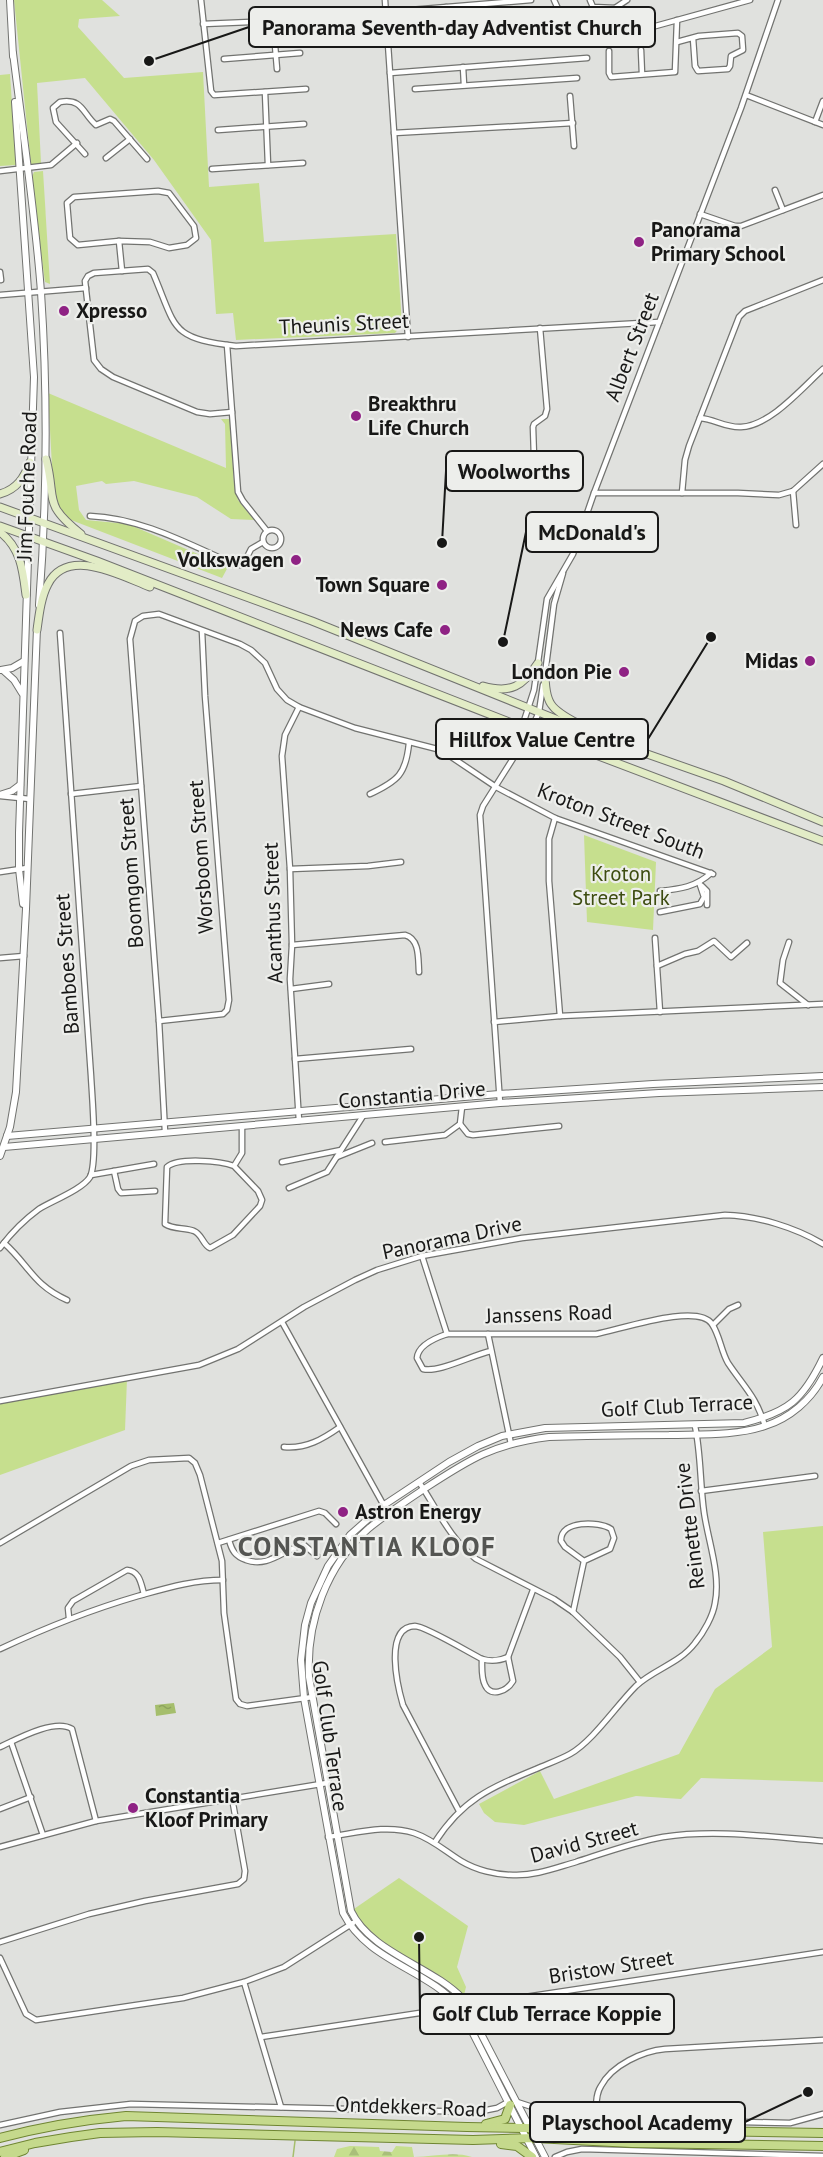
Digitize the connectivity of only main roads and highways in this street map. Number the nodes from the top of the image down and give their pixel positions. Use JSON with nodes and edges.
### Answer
{"nodes":[{"id":1,"x":46,"y":459,"type":"road end"},
{"id":2,"x":30,"y":462,"type":"road end"},
{"id":3,"x":0,"y":494,"type":"edge"},
{"id":4,"x":0,"y":507,"type":"edge"},
{"id":5,"x":0,"y":526,"type":"edge"},
{"id":6,"x":0,"y":532,"type":"edge"},
{"id":7,"x":87,"y":539,"type":"junction"},
{"id":8,"x":26,"y":595,"type":"road end"},
{"id":9,"x":193,"y":598,"type":"junction"},
{"id":10,"x":37,"y":630,"type":"road end"},
{"id":11,"x":538,"y":663,"type":"road end"},
{"id":12,"x":545,"y":672,"type":"road end"},
{"id":13,"x":452,"y":677,"type":"junction"},
{"id":14,"x":613,"y":742,"type":"junction"},
{"id":15,"x":823,"y":822,"type":"edge"},
{"id":16,"x":823,"y":841,"type":"edge"},
{"id":17,"x":512,"y":2103,"type":"road end"},
{"id":18,"x":92,"y":2119,"type":"junction"},
{"id":19,"x":467,"y":2127,"type":"junction"},
{"id":20,"x":0,"y":2133,"type":"edge"},
{"id":21,"x":823,"y":2133,"type":"edge"},
{"id":22,"x":0,"y":2139,"type":"edge"},
{"id":23,"x":47,"y":2140,"type":"junction"},
{"id":24,"x":473,"y":2140,"type":"junction"},
{"id":25,"x":823,"y":2146,"type":"edge"},
{"id":26,"x":0,"y":2152,"type":"edge"},
{"id":27,"x":5,"y":2157,"type":"edge"},
{"id":28,"x":534,"y":2157,"type":"edge"}],
"edges":[{"from":1,"to":7,"type":"main road"},
{"from":2,"to":3,"type":"main road"},
{"from":4,"to":7,"type":"main road"},
{"from":5,"to":9,"type":"main road"},
{"from":6,"to":8,"type":"main road"},
{"from":7,"to":13,"type":"main road"},
{"from":9,"to":10,"type":"main road"},
{"from":9,"to":16,"type":"main road"},
{"from":11,"to":13,"type":"main road"},
{"from":12,"to":14,"type":"main road"},
{"from":13,"to":14,"type":"main road"},
{"from":14,"to":15,"type":"main road"},
{"from":17,"to":19,"type":"main road"},
{"from":18,"to":19,"type":"main road","name":"Ontdekkers Road"},
{"from":18,"to":20,"type":"main road"},
{"from":18,"to":22,"type":"main road","name":"Ontdekkers Road"},
{"from":19,"to":21,"type":"main road","name":"Ontdekkers Road"},
{"from":23,"to":24,"type":"main road","name":"Ontdekkers Road"},
{"from":23,"to":26,"type":"main road","name":"Ontdekkers Road"},
{"from":23,"to":27,"type":"main road"},
{"from":24,"to":25,"type":"main road","name":"Ontdekkers Road"},
{"from":24,"to":28,"type":"main road"}]}
